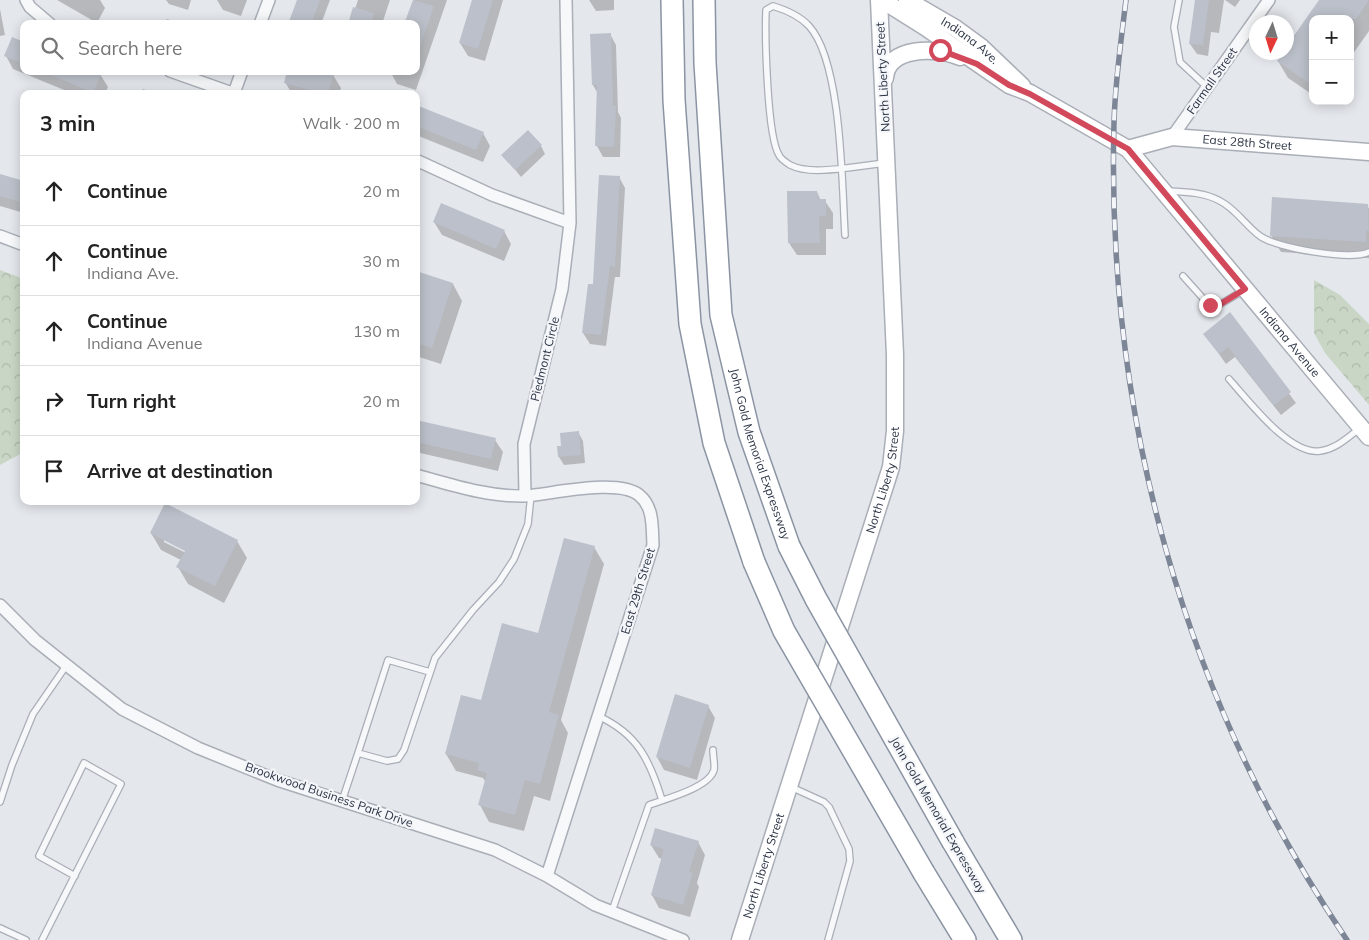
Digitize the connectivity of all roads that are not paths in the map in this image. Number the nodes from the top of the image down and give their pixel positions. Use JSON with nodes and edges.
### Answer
{"nodes":[{"id":1,"x":26,"y":0,"type":"edge"},
{"id":2,"x":269,"y":0,"type":"edge"},
{"id":3,"x":566,"y":0,"type":"edge"},
{"id":4,"x":672,"y":0,"type":"edge"},
{"id":5,"x":704,"y":0,"type":"edge"},
{"id":6,"x":881,"y":0,"type":"edge"},
{"id":7,"x":907,"y":0,"type":"edge"},
{"id":8,"x":1179,"y":0,"type":"edge"},
{"id":9,"x":1269,"y":0,"type":"edge"},
{"id":10,"x":45,"y":20,"type":"edge"},
{"id":11,"x":262,"y":20,"type":"edge"},
{"id":12,"x":977,"y":64,"type":"junction"},
{"id":13,"x":181,"y":75,"type":"edge"},
{"id":14,"x":241,"y":75,"type":"edge"},
{"id":15,"x":1207,"y":88,"type":"junction"},
{"id":16,"x":223,"y":90,"type":"edge"},
{"id":17,"x":235,"y":90,"type":"edge"},
{"id":18,"x":1030,"y":94,"type":"junction"},
{"id":19,"x":884,"y":96,"type":"junction"},
{"id":20,"x":1172,"y":137,"type":"junction"},
{"id":21,"x":1128,"y":149,"type":"junction"},
{"id":22,"x":1369,"y":152,"type":"edge"},
{"id":23,"x":420,"y":162,"type":"edge"},
{"id":24,"x":887,"y":163,"type":"junction"},
{"id":25,"x":842,"y":169,"type":"junction"},
{"id":26,"x":1162,"y":190,"type":"junction"},
{"id":27,"x":570,"y":223,"type":"junction"},
{"id":28,"x":0,"y":236,"type":"edge"},
{"id":29,"x":844,"y":236,"type":"dead end"},
{"id":30,"x":20,"y":244,"type":"edge"},
{"id":31,"x":1369,"y":252,"type":"edge"},
{"id":32,"x":1183,"y":276,"type":"dead end"},
{"id":33,"x":1245,"y":289,"type":"junction"},
{"id":34,"x":1229,"y":379,"type":"dead end"},
{"id":35,"x":1365,"y":432,"type":"edge"},
{"id":36,"x":420,"y":476,"type":"edge"},
{"id":37,"x":528,"y":495,"type":"junction"},
{"id":38,"x":0,"y":605,"type":"edge"},
{"id":39,"x":66,"y":666,"type":"junction"},
{"id":40,"x":430,"y":672,"type":"junction"},
{"id":41,"x":598,"y":716,"type":"junction"},
{"id":42,"x":713,"y":750,"type":"dead end"},
{"id":43,"x":358,"y":753,"type":"junction"},
{"id":44,"x":789,"y":786,"type":"junction"},
{"id":45,"x":662,"y":800,"type":"junction"},
{"id":46,"x":342,"y":801,"type":"junction"},
{"id":47,"x":0,"y":802,"type":"edge"},
{"id":48,"x":75,"y":876,"type":"junction"},
{"id":49,"x":547,"y":876,"type":"junction"},
{"id":50,"x":612,"y":911,"type":"junction"},
{"id":51,"x":0,"y":928,"type":"edge"},
{"id":52,"x":26,"y":940,"type":"edge"},
{"id":53,"x":42,"y":940,"type":"edge"},
{"id":54,"x":684,"y":940,"type":"edge"},
{"id":55,"x":740,"y":940,"type":"edge"},
{"id":56,"x":828,"y":940,"type":"edge"},
{"id":57,"x":965,"y":940,"type":"edge"},
{"id":58,"x":1011,"y":940,"type":"edge"}],
"edges":[{"from":1,"to":10,"type":"street"},
{"from":2,"to":11,"type":"street"},
{"from":3,"to":27,"type":"street","name":"Piedmont Circle"},
{"from":4,"to":57,"type":"highway","bridge":true},
{"from":5,"to":58,"type":"highway","name":"John Gold Memorial Expressway","bridge":true},
{"from":6,"to":12,"type":"main road","name":"Indiana Ave."},
{"from":6,"to":19,"type":"main road","name":"North Liberty Street"},
{"from":7,"to":18,"type":"main road","name":"Indiana Ave."},
{"from":8,"to":15,"type":"lane"},
{"from":9,"to":15,"type":"street","name":"Farmall Street"},
{"from":12,"to":18,"type":"main road","name":"Indiana Ave."},
{"from":12,"to":19,"type":"main road"},
{"from":13,"to":16,"type":"street"},
{"from":14,"to":17,"type":"street"},
{"from":15,"to":20,"type":"street","name":"Farmall Street"},
{"from":18,"to":21,"type":"main road","name":"Indiana Avenue"},
{"from":19,"to":24,"type":"main road","name":"North Liberty Street"},
{"from":20,"to":21,"type":"main road","name":"East 28th Street"},
{"from":20,"to":22,"type":"main road","name":"East 28th Street"},
{"from":21,"to":26,"type":"main road","name":"Indiana Avenue"},
{"from":23,"to":27,"type":"street"},
{"from":24,"to":25,"type":"lane"},
{"from":24,"to":44,"type":"main road","name":"North Liberty Street"},
{"from":25,"to":25,"type":"lane"},
{"from":25,"to":29,"type":"lane"},
{"from":26,"to":31,"type":"lane"},
{"from":26,"to":33,"type":"main road","name":"Indiana Avenue"},
{"from":27,"to":37,"type":"street","name":"Piedmont Circle"},
{"from":28,"to":30,"type":"street"},
{"from":32,"to":33,"type":"lane"},
{"from":33,"to":35,"type":"main road","name":"Indiana Avenue"},
{"from":34,"to":35,"type":"lane"},
{"from":36,"to":37,"type":"street","name":"East 29th Street"},
{"from":37,"to":40,"type":"lane"},
{"from":37,"to":41,"type":"street","name":"East 29th Street"},
{"from":38,"to":39,"type":"street","name":"Brookwood Business Park Drive"},
{"from":39,"to":46,"type":"street","name":"Brookwood Business Park Drive"},
{"from":39,"to":47,"type":"lane"},
{"from":40,"to":43,"type":"lane"},
{"from":40,"to":43,"type":"lane"},
{"from":41,"to":45,"type":"lane"},
{"from":41,"to":49,"type":"street","name":"East 29th Street"},
{"from":42,"to":45,"type":"lane"},
{"from":43,"to":46,"type":"lane"},
{"from":44,"to":55,"type":"main road","name":"North Liberty Street"},
{"from":44,"to":56,"type":"lane"},
{"from":45,"to":50,"type":"lane"},
{"from":46,"to":49,"type":"street","name":"Brookwood Business Park Drive"},
{"from":48,"to":48,"type":"lane"},
{"from":48,"to":53,"type":"lane"},
{"from":49,"to":50,"type":"street","name":"Brookwood Business Park Drive"},
{"from":50,"to":54,"type":"street","name":"Brookwood Business Park Drive"},
{"from":51,"to":52,"type":"lane"}]}
